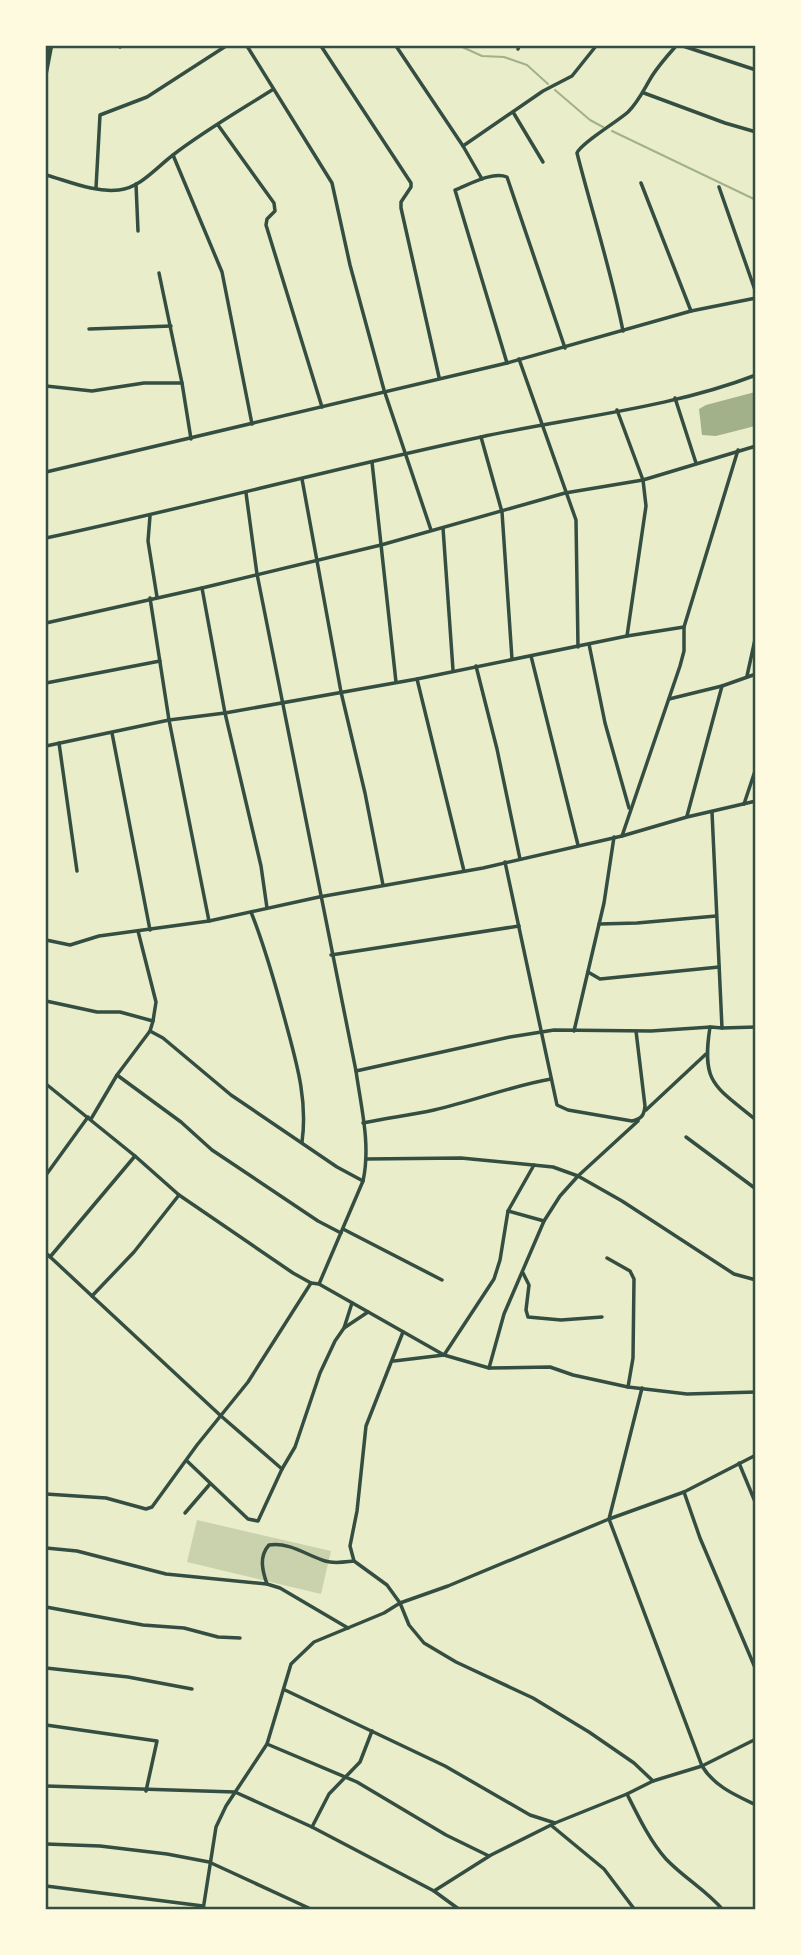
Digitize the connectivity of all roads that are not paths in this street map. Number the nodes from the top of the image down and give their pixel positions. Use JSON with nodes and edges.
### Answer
{"nodes":[{"id":1,"x":51,"y":46,"type":"edge"},
{"id":2,"x":226,"y":46,"type":"edge"},
{"id":3,"x":247,"y":46,"type":"edge"},
{"id":4,"x":321,"y":46,"type":"edge"},
{"id":5,"x":396,"y":46,"type":"edge"},
{"id":6,"x":596,"y":46,"type":"edge"},
{"id":7,"x":676,"y":46,"type":"edge"},
{"id":8,"x":682,"y":46,"type":"edge"},
{"id":9,"x":755,"y":70,"type":"edge"},
{"id":10,"x":46,"y":72,"type":"edge"},
{"id":11,"x":272,"y":90,"type":"junction"},
{"id":12,"x":644,"y":93,"type":"junction"},
{"id":13,"x":513,"y":112,"type":"junction"},
{"id":14,"x":218,"y":125,"type":"junction"},
{"id":15,"x":755,"y":132,"type":"edge"},
{"id":16,"x":463,"y":146,"type":"junction"},
{"id":17,"x":173,"y":155,"type":"junction"},
{"id":18,"x":543,"y":162,"type":"dead end"},
{"id":19,"x":46,"y":175,"type":"edge"},
{"id":20,"x":482,"y":180,"type":"junction"},
{"id":21,"x":642,"y":183,"type":"dead end"},
{"id":22,"x":136,"y":184,"type":"junction"},
{"id":23,"x":719,"y":187,"type":"dead end"},
{"id":24,"x":96,"y":189,"type":"junction"},
{"id":25,"x":138,"y":231,"type":"dead end"},
{"id":26,"x":159,"y":273,"type":"dead end"},
{"id":27,"x":755,"y":296,"type":"edge"},
{"id":28,"x":691,"y":311,"type":"junction"},
{"id":29,"x":171,"y":326,"type":"junction"},
{"id":30,"x":89,"y":329,"type":"dead end"},
{"id":31,"x":622,"y":331,"type":"junction"},
{"id":32,"x":565,"y":348,"type":"junction"},
{"id":33,"x":519,"y":359,"type":"junction"},
{"id":34,"x":507,"y":362,"type":"junction"},
{"id":35,"x":755,"y":375,"type":"edge"},
{"id":36,"x":439,"y":377,"type":"junction"},
{"id":37,"x":182,"y":383,"type":"junction"},
{"id":38,"x":46,"y":386,"type":"edge"},
{"id":39,"x":384,"y":390,"type":"junction"},
{"id":40,"x":675,"y":398,"type":"junction"},
{"id":41,"x":322,"y":407,"type":"junction"},
{"id":42,"x":617,"y":410,"type":"junction"},
{"id":43,"x":541,"y":424,"type":"junction"},
{"id":44,"x":252,"y":425,"type":"junction"},
{"id":45,"x":481,"y":437,"type":"junction"},
{"id":46,"x":191,"y":439,"type":"junction"},
{"id":47,"x":755,"y":446,"type":"edge"},
{"id":48,"x":738,"y":450,"type":"junction"},
{"id":49,"x":404,"y":453,"type":"junction"},
{"id":50,"x":372,"y":461,"type":"junction"},
{"id":51,"x":696,"y":463,"type":"junction"},
{"id":52,"x":46,"y":472,"type":"edge"},
{"id":53,"x":302,"y":479,"type":"junction"},
{"id":54,"x":643,"y":480,"type":"junction"},
{"id":55,"x":246,"y":493,"type":"junction"},
{"id":56,"x":565,"y":494,"type":"junction"},
{"id":57,"x":502,"y":512,"type":"junction"},
{"id":58,"x":150,"y":516,"type":"junction"},
{"id":59,"x":443,"y":528,"type":"junction"},
{"id":60,"x":432,"y":531,"type":"junction"},
{"id":61,"x":46,"y":538,"type":"edge"},
{"id":62,"x":381,"y":545,"type":"junction"},
{"id":63,"x":317,"y":560,"type":"junction"},
{"id":64,"x":257,"y":574,"type":"junction"},
{"id":65,"x":202,"y":588,"type":"junction"},
{"id":66,"x":157,"y":597,"type":"junction"},
{"id":67,"x":150,"y":598,"type":"junction"},
{"id":68,"x":46,"y":623,"type":"edge"},
{"id":69,"x":684,"y":627,"type":"junction"},
{"id":70,"x":755,"y":635,"type":"edge"},
{"id":71,"x":626,"y":636,"type":"junction"},
{"id":72,"x":589,"y":644,"type":"junction"},
{"id":73,"x":578,"y":647,"type":"junction"},
{"id":74,"x":531,"y":656,"type":"junction"},
{"id":75,"x":512,"y":659,"type":"junction"},
{"id":76,"x":160,"y":661,"type":"junction"},
{"id":77,"x":476,"y":666,"type":"junction"},
{"id":78,"x":453,"y":670,"type":"junction"},
{"id":79,"x":755,"y":674,"type":"edge"},
{"id":80,"x":747,"y":676,"type":"junction"},
{"id":81,"x":417,"y":679,"type":"junction"},
{"id":82,"x":396,"y":682,"type":"junction"},
{"id":83,"x":46,"y":683,"type":"edge"},
{"id":84,"x":722,"y":686,"type":"junction"},
{"id":85,"x":341,"y":692,"type":"junction"},
{"id":86,"x":668,"y":699,"type":"junction"},
{"id":87,"x":284,"y":702,"type":"junction"},
{"id":88,"x":225,"y":713,"type":"junction"},
{"id":89,"x":169,"y":720,"type":"junction"},
{"id":90,"x":112,"y":732,"type":"junction"},
{"id":91,"x":58,"y":743,"type":"junction"},
{"id":92,"x":46,"y":746,"type":"edge"},
{"id":93,"x":755,"y":768,"type":"edge"},
{"id":94,"x":755,"y":802,"type":"edge"},
{"id":95,"x":744,"y":804,"type":"junction"},
{"id":96,"x":629,"y":810,"type":"junction"},
{"id":97,"x":712,"y":812,"type":"junction"},
{"id":98,"x":687,"y":817,"type":"junction"},
{"id":99,"x":622,"y":836,"type":"junction"},
{"id":100,"x":614,"y":837,"type":"junction"},
{"id":101,"x":578,"y":845,"type":"junction"},
{"id":102,"x":520,"y":859,"type":"junction"},
{"id":103,"x":505,"y":862,"type":"junction"},
{"id":104,"x":77,"y":871,"type":"dead end"},
{"id":105,"x":464,"y":871,"type":"junction"},
{"id":106,"x":383,"y":886,"type":"junction"},
{"id":107,"x":320,"y":897,"type":"junction"},
{"id":108,"x":267,"y":908,"type":"junction"},
{"id":109,"x":251,"y":912,"type":"junction"},
{"id":110,"x":716,"y":916,"type":"junction"},
{"id":111,"x":209,"y":921,"type":"junction"},
{"id":112,"x":599,"y":924,"type":"junction"},
{"id":113,"x":519,"y":926,"type":"junction"},
{"id":114,"x":150,"y":930,"type":"junction"},
{"id":115,"x":138,"y":931,"type":"junction"},
{"id":116,"x":46,"y":940,"type":"edge"},
{"id":117,"x":331,"y":955,"type":"junction"},
{"id":118,"x":719,"y":967,"type":"junction"},
{"id":119,"x":588,"y":972,"type":"junction"},
{"id":120,"x":46,"y":1002,"type":"edge"},
{"id":121,"x":153,"y":1021,"type":"junction"},
{"id":122,"x":711,"y":1027,"type":"junction"},
{"id":123,"x":755,"y":1027,"type":"edge"},
{"id":124,"x":722,"y":1028,"type":"junction"},
{"id":125,"x":150,"y":1031,"type":"junction"},
{"id":126,"x":574,"y":1031,"type":"junction"},
{"id":127,"x":635,"y":1031,"type":"junction"},
{"id":128,"x":542,"y":1032,"type":"junction"},
{"id":129,"x":706,"y":1054,"type":"junction"},
{"id":130,"x":356,"y":1071,"type":"junction"},
{"id":131,"x":117,"y":1075,"type":"junction"},
{"id":132,"x":552,"y":1079,"type":"junction"},
{"id":133,"x":46,"y":1084,"type":"edge"},
{"id":134,"x":644,"y":1111,"type":"junction"},
{"id":135,"x":90,"y":1118,"type":"junction"},
{"id":136,"x":639,"y":1119,"type":"junction"},
{"id":137,"x":755,"y":1120,"type":"edge"},
{"id":138,"x":363,"y":1123,"type":"junction"},
{"id":139,"x":686,"y":1137,"type":"dead end"},
{"id":140,"x":302,"y":1142,"type":"junction"},
{"id":141,"x":135,"y":1156,"type":"junction"},
{"id":142,"x":366,"y":1159,"type":"junction"},
{"id":143,"x":534,"y":1165,"type":"junction"},
{"id":144,"x":46,"y":1175,"type":"edge"},
{"id":145,"x":578,"y":1176,"type":"junction"},
{"id":146,"x":363,"y":1181,"type":"junction"},
{"id":147,"x":755,"y":1189,"type":"edge"},
{"id":148,"x":179,"y":1195,"type":"junction"},
{"id":149,"x":508,"y":1211,"type":"junction"},
{"id":150,"x":544,"y":1221,"type":"junction"},
{"id":151,"x":342,"y":1231,"type":"junction"},
{"id":152,"x":46,"y":1253,"type":"edge"},
{"id":153,"x":50,"y":1257,"type":"junction"},
{"id":154,"x":607,"y":1258,"type":"dead end"},
{"id":155,"x":523,"y":1273,"type":"junction"},
{"id":156,"x":442,"y":1280,"type":"dead end"},
{"id":157,"x":755,"y":1280,"type":"edge"},
{"id":158,"x":311,"y":1283,"type":"junction"},
{"id":159,"x":319,"y":1284,"type":"junction"},
{"id":160,"x":92,"y":1296,"type":"junction"},
{"id":161,"x":352,"y":1303,"type":"junction"},
{"id":162,"x":368,"y":1312,"type":"junction"},
{"id":163,"x":601,"y":1317,"type":"dead end"},
{"id":164,"x":344,"y":1328,"type":"junction"},
{"id":165,"x":403,"y":1332,"type":"junction"},
{"id":166,"x":444,"y":1354,"type":"junction"},
{"id":167,"x":393,"y":1361,"type":"junction"},
{"id":168,"x":489,"y":1368,"type":"junction"},
{"id":169,"x":628,"y":1387,"type":"junction"},
{"id":170,"x":642,"y":1388,"type":"junction"},
{"id":171,"x":755,"y":1392,"type":"edge"},
{"id":172,"x":221,"y":1416,"type":"junction"},
{"id":173,"x":755,"y":1455,"type":"edge"},
{"id":174,"x":187,"y":1461,"type":"junction"},
{"id":175,"x":739,"y":1463,"type":"junction"},
{"id":176,"x":282,"y":1469,"type":"junction"},
{"id":177,"x":210,"y":1484,"type":"junction"},
{"id":178,"x":684,"y":1492,"type":"junction"},
{"id":179,"x":46,"y":1493,"type":"edge"},
{"id":180,"x":755,"y":1504,"type":"edge"},
{"id":181,"x":185,"y":1513,"type":"dead end"},
{"id":182,"x":609,"y":1519,"type":"junction"},
{"id":183,"x":46,"y":1548,"type":"edge"},
{"id":184,"x":354,"y":1561,"type":"junction"},
{"id":185,"x":267,"y":1584,"type":"junction"},
{"id":186,"x":400,"y":1603,"type":"junction"},
{"id":187,"x":46,"y":1606,"type":"edge"},
{"id":188,"x":348,"y":1628,"type":"junction"},
{"id":189,"x":240,"y":1637,"type":"dead end"},
{"id":190,"x":46,"y":1668,"type":"edge"},
{"id":191,"x":755,"y":1670,"type":"edge"},
{"id":192,"x":192,"y":1689,"type":"dead end"},
{"id":193,"x":285,"y":1690,"type":"junction"},
{"id":194,"x":46,"y":1725,"type":"edge"},
{"id":195,"x":372,"y":1731,"type":"junction"},
{"id":196,"x":754,"y":1741,"type":"edge"},
{"id":197,"x":267,"y":1744,"type":"junction"},
{"id":198,"x":702,"y":1766,"type":"junction"},
{"id":199,"x":347,"y":1777,"type":"junction"},
{"id":200,"x":653,"y":1781,"type":"junction"},
{"id":201,"x":46,"y":1786,"type":"edge"},
{"id":202,"x":146,"y":1791,"type":"junction"},
{"id":203,"x":235,"y":1792,"type":"junction"},
{"id":204,"x":627,"y":1794,"type":"junction"},
{"id":205,"x":755,"y":1805,"type":"edge"},
{"id":206,"x":554,"y":1825,"type":"junction"},
{"id":207,"x":312,"y":1827,"type":"junction"},
{"id":208,"x":46,"y":1844,"type":"edge"},
{"id":209,"x":491,"y":1855,"type":"junction"},
{"id":210,"x":209,"y":1862,"type":"junction"},
{"id":211,"x":46,"y":1886,"type":"edge"},
{"id":212,"x":434,"y":1891,"type":"junction"},
{"id":213,"x":203,"y":1908,"type":"edge"},
{"id":214,"x":313,"y":1909,"type":"edge"},
{"id":215,"x":460,"y":1909,"type":"edge"},
{"id":216,"x":635,"y":1909,"type":"edge"},
{"id":217,"x":723,"y":1909,"type":"edge"}],
"edges":[{"from":1,"to":10,"type":"street"},
{"from":2,"to":24,"type":"street"},
{"from":3,"to":11,"type":"street"},
{"from":4,"to":36,"type":"street"},
{"from":5,"to":16,"type":"street"},
{"from":6,"to":13,"type":"street"},
{"from":7,"to":12,"type":"street"},
{"from":8,"to":9,"type":"street"},
{"from":11,"to":14,"type":"street"},
{"from":11,"to":39,"type":"street"},
{"from":12,"to":15,"type":"street"},
{"from":12,"to":31,"type":"street"},
{"from":13,"to":16,"type":"street"},
{"from":13,"to":18,"type":"street"},
{"from":14,"to":17,"type":"street"},
{"from":14,"to":41,"type":"street"},
{"from":16,"to":20,"type":"street"},
{"from":17,"to":22,"type":"street"},
{"from":17,"to":44,"type":"street"},
{"from":19,"to":24,"type":"street"},
{"from":20,"to":32,"type":"street"},
{"from":20,"to":34,"type":"street"},
{"from":21,"to":28,"type":"street"},
{"from":22,"to":24,"type":"street"},
{"from":22,"to":25,"type":"street"},
{"from":23,"to":27,"type":"street"},
{"from":26,"to":29,"type":"street"},
{"from":27,"to":28,"type":"street"},
{"from":28,"to":31,"type":"street"},
{"from":29,"to":30,"type":"street"},
{"from":29,"to":37,"type":"street"},
{"from":31,"to":32,"type":"street"},
{"from":32,"to":33,"type":"street"},
{"from":33,"to":34,"type":"street"},
{"from":33,"to":43,"type":"street"},
{"from":34,"to":36,"type":"street"},
{"from":35,"to":40,"type":"street"},
{"from":36,"to":39,"type":"street"},
{"from":37,"to":38,"type":"street"},
{"from":37,"to":46,"type":"street"},
{"from":39,"to":41,"type":"street"},
{"from":39,"to":49,"type":"street"},
{"from":40,"to":42,"type":"street"},
{"from":40,"to":51,"type":"street"},
{"from":41,"to":44,"type":"street"},
{"from":42,"to":43,"type":"street"},
{"from":42,"to":54,"type":"street"},
{"from":43,"to":45,"type":"street"},
{"from":43,"to":56,"type":"street"},
{"from":44,"to":46,"type":"street"},
{"from":45,"to":49,"type":"street"},
{"from":45,"to":57,"type":"street"},
{"from":46,"to":52,"type":"street"},
{"from":47,"to":48,"type":"street"},
{"from":48,"to":51,"type":"street"},
{"from":48,"to":69,"type":"street"},
{"from":49,"to":50,"type":"street"},
{"from":49,"to":60,"type":"street"},
{"from":50,"to":53,"type":"street"},
{"from":50,"to":62,"type":"street"},
{"from":51,"to":54,"type":"street"},
{"from":53,"to":55,"type":"street"},
{"from":53,"to":63,"type":"street"},
{"from":54,"to":56,"type":"street"},
{"from":54,"to":71,"type":"street"},
{"from":55,"to":58,"type":"street"},
{"from":55,"to":64,"type":"street"},
{"from":56,"to":57,"type":"street"},
{"from":56,"to":73,"type":"street"},
{"from":57,"to":59,"type":"street"},
{"from":57,"to":75,"type":"street"},
{"from":58,"to":61,"type":"street"},
{"from":58,"to":66,"type":"street"},
{"from":59,"to":60,"type":"street"},
{"from":59,"to":78,"type":"street"},
{"from":60,"to":62,"type":"street"},
{"from":62,"to":63,"type":"street"},
{"from":62,"to":82,"type":"street"},
{"from":63,"to":64,"type":"street"},
{"from":63,"to":85,"type":"street"},
{"from":64,"to":65,"type":"street"},
{"from":64,"to":87,"type":"street"},
{"from":65,"to":66,"type":"street"},
{"from":65,"to":88,"type":"street"},
{"from":66,"to":67,"type":"street"},
{"from":67,"to":68,"type":"street"},
{"from":67,"to":76,"type":"street"},
{"from":69,"to":71,"type":"street"},
{"from":69,"to":86,"type":"street"},
{"from":70,"to":80,"type":"street"},
{"from":71,"to":72,"type":"street"},
{"from":72,"to":73,"type":"street"},
{"from":72,"to":96,"type":"street"},
{"from":73,"to":74,"type":"street"},
{"from":74,"to":75,"type":"street"},
{"from":74,"to":101,"type":"street"},
{"from":75,"to":77,"type":"street"},
{"from":76,"to":83,"type":"street"},
{"from":76,"to":89,"type":"street"},
{"from":77,"to":78,"type":"street"},
{"from":77,"to":102,"type":"street"},
{"from":78,"to":81,"type":"street"},
{"from":79,"to":80,"type":"street"},
{"from":80,"to":84,"type":"street"},
{"from":81,"to":82,"type":"street"},
{"from":81,"to":105,"type":"street"},
{"from":82,"to":85,"type":"street"},
{"from":84,"to":86,"type":"street"},
{"from":84,"to":98,"type":"street"},
{"from":85,"to":87,"type":"street"},
{"from":85,"to":106,"type":"street"},
{"from":86,"to":96,"type":"street"},
{"from":87,"to":88,"type":"street"},
{"from":87,"to":107,"type":"street"},
{"from":88,"to":89,"type":"street"},
{"from":88,"to":108,"type":"street"},
{"from":89,"to":90,"type":"street"},
{"from":89,"to":111,"type":"street"},
{"from":90,"to":91,"type":"street"},
{"from":90,"to":114,"type":"street"},
{"from":91,"to":92,"type":"street"},
{"from":91,"to":104,"type":"street"},
{"from":93,"to":95,"type":"street"},
{"from":94,"to":95,"type":"street"},
{"from":95,"to":97,"type":"street"},
{"from":96,"to":99,"type":"street"},
{"from":97,"to":98,"type":"street"},
{"from":97,"to":110,"type":"street"},
{"from":98,"to":99,"type":"street"},
{"from":99,"to":100,"type":"street"},
{"from":100,"to":101,"type":"street"},
{"from":100,"to":112,"type":"street"},
{"from":101,"to":102,"type":"street"},
{"from":102,"to":103,"type":"street"},
{"from":103,"to":105,"type":"street"},
{"from":103,"to":113,"type":"street"},
{"from":105,"to":106,"type":"street"},
{"from":106,"to":107,"type":"street"},
{"from":107,"to":108,"type":"street"},
{"from":107,"to":117,"type":"street"},
{"from":108,"to":109,"type":"street"},
{"from":109,"to":111,"type":"street"},
{"from":109,"to":140,"type":"street"},
{"from":110,"to":112,"type":"street"},
{"from":110,"to":118,"type":"street"},
{"from":111,"to":114,"type":"street"},
{"from":112,"to":119,"type":"street"},
{"from":113,"to":117,"type":"street"},
{"from":113,"to":128,"type":"street"},
{"from":114,"to":115,"type":"street"},
{"from":115,"to":116,"type":"street"},
{"from":115,"to":121,"type":"street"},
{"from":117,"to":130,"type":"street"},
{"from":118,"to":119,"type":"street"},
{"from":118,"to":124,"type":"street"},
{"from":119,"to":126,"type":"street"},
{"from":120,"to":121,"type":"street"},
{"from":121,"to":125,"type":"street"},
{"from":122,"to":124,"type":"street"},
{"from":122,"to":127,"type":"street"},
{"from":122,"to":129,"type":"street"},
{"from":123,"to":124,"type":"street"},
{"from":125,"to":131,"type":"street"},
{"from":125,"to":140,"type":"street"},
{"from":126,"to":127,"type":"street"},
{"from":126,"to":128,"type":"street"},
{"from":127,"to":134,"type":"street"},
{"from":128,"to":130,"type":"street"},
{"from":128,"to":132,"type":"street"},
{"from":129,"to":134,"type":"street"},
{"from":129,"to":137,"type":"street"},
{"from":130,"to":138,"type":"street"},
{"from":131,"to":135,"type":"street"},
{"from":131,"to":151,"type":"street"},
{"from":132,"to":136,"type":"street"},
{"from":132,"to":138,"type":"street"},
{"from":133,"to":135,"type":"street"},
{"from":134,"to":136,"type":"street"},
{"from":135,"to":141,"type":"street"},
{"from":135,"to":144,"type":"street"},
{"from":136,"to":145,"type":"street"},
{"from":138,"to":142,"type":"street"},
{"from":139,"to":147,"type":"street"},
{"from":140,"to":146,"type":"street"},
{"from":141,"to":148,"type":"street"},
{"from":141,"to":153,"type":"street"},
{"from":142,"to":143,"type":"street"},
{"from":142,"to":146,"type":"street"},
{"from":143,"to":145,"type":"street"},
{"from":143,"to":149,"type":"street"},
{"from":145,"to":150,"type":"street"},
{"from":145,"to":157,"type":"street"},
{"from":146,"to":151,"type":"street"},
{"from":148,"to":158,"type":"street"},
{"from":148,"to":160,"type":"street"},
{"from":149,"to":150,"type":"street"},
{"from":149,"to":166,"type":"street"},
{"from":150,"to":155,"type":"street"},
{"from":151,"to":156,"type":"street"},
{"from":151,"to":159,"type":"street"},
{"from":152,"to":153,"type":"street"},
{"from":153,"to":160,"type":"street"},
{"from":154,"to":169,"type":"street"},
{"from":155,"to":163,"type":"street"},
{"from":155,"to":168,"type":"street"},
{"from":158,"to":159,"type":"street"},
{"from":158,"to":172,"type":"street"},
{"from":159,"to":161,"type":"street"},
{"from":160,"to":172,"type":"street"},
{"from":161,"to":162,"type":"street"},
{"from":161,"to":164,"type":"street"},
{"from":162,"to":164,"type":"street"},
{"from":162,"to":165,"type":"street"},
{"from":164,"to":176,"type":"street"},
{"from":165,"to":166,"type":"street"},
{"from":165,"to":167,"type":"street"},
{"from":166,"to":167,"type":"street"},
{"from":166,"to":168,"type":"street"},
{"from":167,"to":184,"type":"street"},
{"from":168,"to":169,"type":"street"},
{"from":169,"to":170,"type":"street"},
{"from":170,"to":171,"type":"street"},
{"from":170,"to":182,"type":"street"},
{"from":172,"to":174,"type":"street"},
{"from":172,"to":176,"type":"street"},
{"from":173,"to":175,"type":"street"},
{"from":174,"to":177,"type":"street"},
{"from":174,"to":179,"type":"street"},
{"from":175,"to":178,"type":"street"},
{"from":175,"to":180,"type":"street"},
{"from":176,"to":177,"type":"street"},
{"from":177,"to":181,"type":"street"},
{"from":178,"to":182,"type":"street"},
{"from":178,"to":191,"type":"street"},
{"from":182,"to":186,"type":"street"},
{"from":182,"to":198,"type":"street"},
{"from":183,"to":185,"type":"street"},
{"from":184,"to":185,"type":"street"},
{"from":184,"to":186,"type":"street"},
{"from":185,"to":188,"type":"street"},
{"from":186,"to":188,"type":"street"},
{"from":186,"to":200,"type":"street"},
{"from":187,"to":189,"type":"street"},
{"from":188,"to":193,"type":"street"},
{"from":190,"to":192,"type":"street"},
{"from":193,"to":195,"type":"street"},
{"from":193,"to":197,"type":"street"},
{"from":194,"to":202,"type":"street"},
{"from":195,"to":199,"type":"street"},
{"from":195,"to":206,"type":"street"},
{"from":196,"to":198,"type":"street"},
{"from":197,"to":199,"type":"street"},
{"from":197,"to":203,"type":"street"},
{"from":198,"to":200,"type":"street"},
{"from":198,"to":205,"type":"street"},
{"from":199,"to":207,"type":"street"},
{"from":199,"to":209,"type":"street"},
{"from":200,"to":204,"type":"street"},
{"from":201,"to":202,"type":"street"},
{"from":202,"to":203,"type":"street"},
{"from":203,"to":207,"type":"street"},
{"from":203,"to":210,"type":"street"},
{"from":204,"to":206,"type":"street"},
{"from":204,"to":217,"type":"street"},
{"from":206,"to":209,"type":"street"},
{"from":206,"to":216,"type":"street"},
{"from":207,"to":212,"type":"street"},
{"from":208,"to":210,"type":"street"},
{"from":209,"to":212,"type":"street"},
{"from":210,"to":213,"type":"street"},
{"from":210,"to":214,"type":"street"},
{"from":211,"to":213,"type":"street"},
{"from":212,"to":215,"type":"street"}]}
